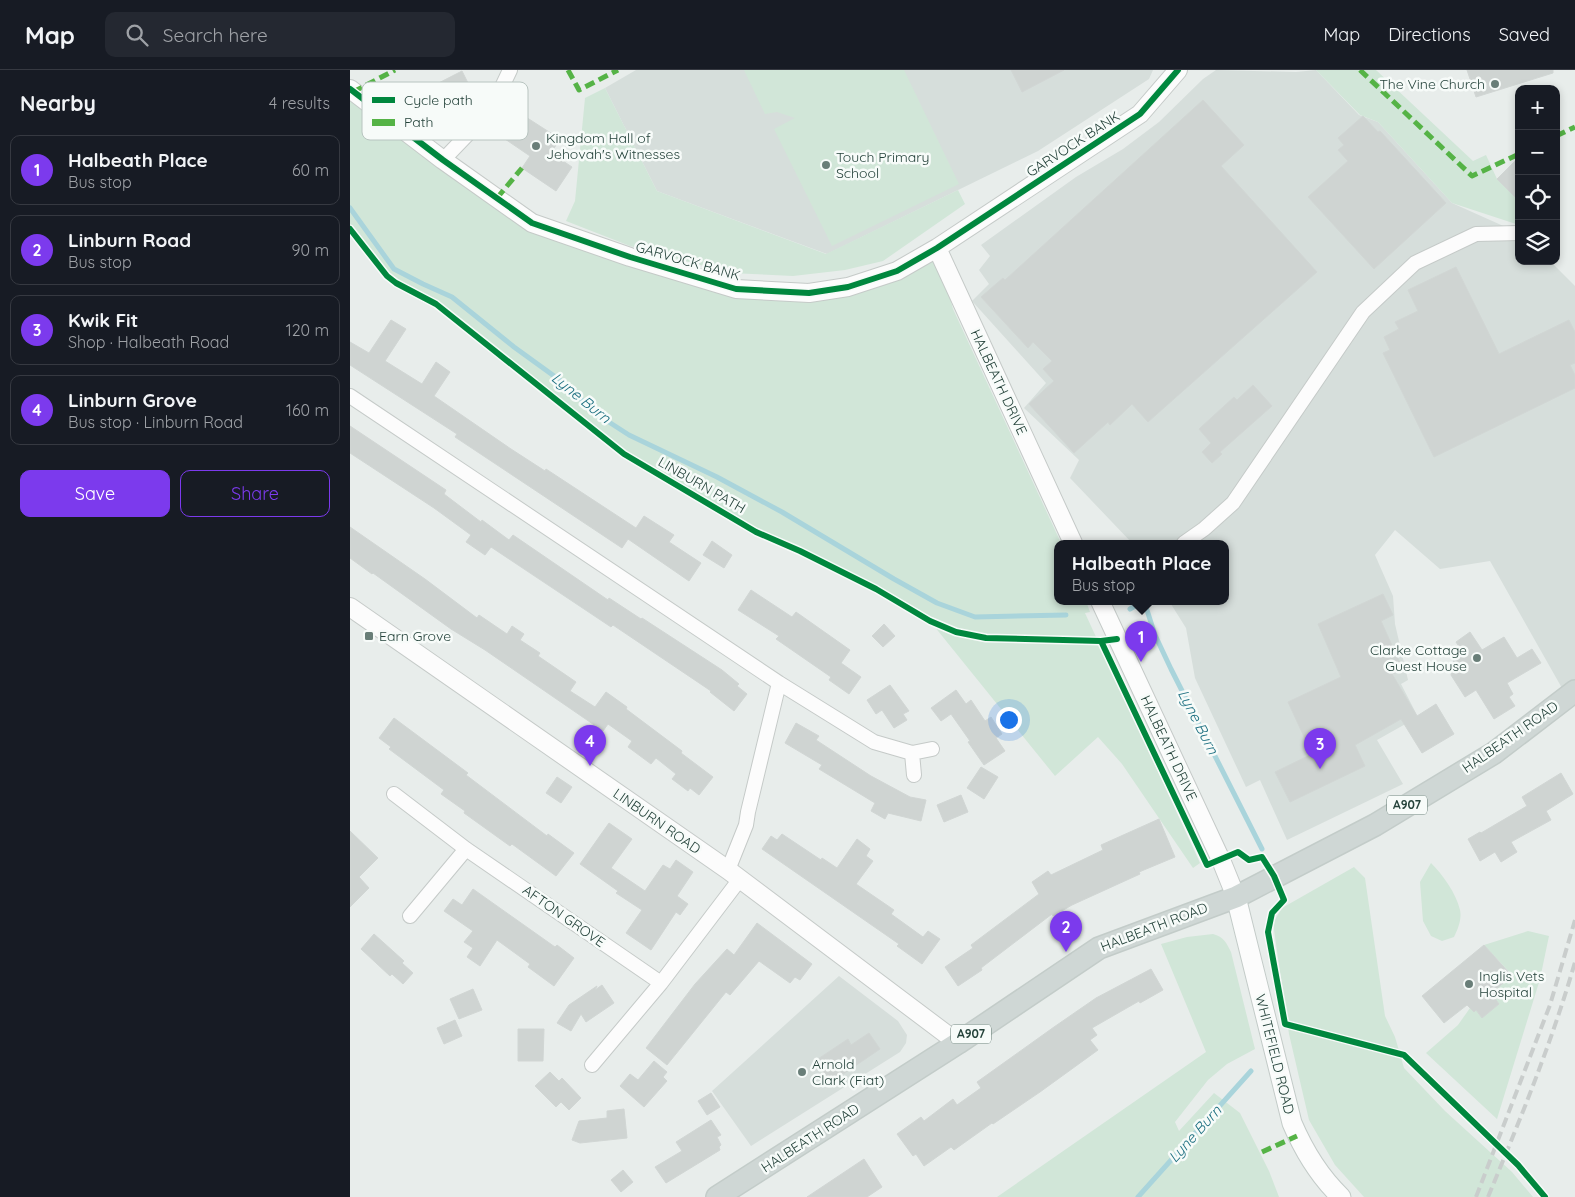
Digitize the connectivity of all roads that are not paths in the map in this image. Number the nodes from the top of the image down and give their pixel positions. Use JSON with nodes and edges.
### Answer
{"nodes":[{"id":1,"x":510,"y":70,"type":"edge"},
{"id":2,"x":1178,"y":70,"type":"edge"},
{"id":3,"x":504,"y":82,"type":"edge"},
{"id":4,"x":350,"y":90,"type":"edge"},
{"id":5,"x":362,"y":99,"type":"edge"},
{"id":6,"x":416,"y":140,"type":"edge"},
{"id":7,"x":462,"y":140,"type":"edge"},
{"id":8,"x":443,"y":160,"type":"junction"},
{"id":9,"x":1515,"y":233,"type":"edge"},
{"id":10,"x":937,"y":248,"type":"junction"},
{"id":11,"x":350,"y":396,"type":"edge"},
{"id":12,"x":1072,"y":540,"type":"edge"},
{"id":13,"x":1188,"y":540,"type":"edge"},
{"id":14,"x":1102,"y":605,"type":"edge"},
{"id":15,"x":350,"y":607,"type":"edge"},
{"id":16,"x":778,"y":682,"type":"junction"},
{"id":17,"x":1575,"y":691,"type":"edge"},
{"id":18,"x":932,"y":749,"type":"dead end"},
{"id":19,"x":912,"y":753,"type":"junction"},
{"id":20,"x":914,"y":775,"type":"dead end"},
{"id":21,"x":394,"y":794,"type":"dead end"},
{"id":22,"x":466,"y":849,"type":"junction"},
{"id":23,"x":734,"y":875,"type":"junction"},
{"id":24,"x":1236,"y":897,"type":"junction"},
{"id":25,"x":410,"y":916,"type":"dead end"},
{"id":26,"x":662,"y":983,"type":"junction"},
{"id":27,"x":958,"y":1043,"type":"junction"},
{"id":28,"x":592,"y":1064,"type":"dead end"},
{"id":29,"x":717,"y":1197,"type":"edge"},
{"id":30,"x":1342,"y":1197,"type":"edge"}],
"edges":[{"from":1,"to":3,"type":"street"},
{"from":2,"to":10,"type":"street","name":"GARVOCK BANK"},
{"from":4,"to":5,"type":"street","name":"GARVOCK BANK"},
{"from":6,"to":8,"type":"street","name":"GARVOCK BANK"},
{"from":7,"to":8,"type":"street"},
{"from":8,"to":10,"type":"street","name":"GARVOCK BANK"},
{"from":9,"to":13,"type":"street"},
{"from":10,"to":12,"type":"street","name":"HALBEATH DRIVE"},
{"from":11,"to":16,"type":"street"},
{"from":14,"to":24,"type":"street","name":"HALBEATH DRIVE"},
{"from":15,"to":23,"type":"street","name":"LINBURN ROAD"},
{"from":16,"to":19,"type":"street"},
{"from":16,"to":23,"type":"street"},
{"from":17,"to":24,"type":"main road","name":"HALBEATH ROAD","number":"A907"},
{"from":18,"to":19,"type":"street"},
{"from":19,"to":20,"type":"street"},
{"from":21,"to":22,"type":"street","name":"AFTON GROVE"},
{"from":22,"to":25,"type":"street"},
{"from":22,"to":26,"type":"street","name":"AFTON GROVE"},
{"from":23,"to":26,"type":"street"},
{"from":23,"to":27,"type":"street","name":"LINBURN ROAD"},
{"from":24,"to":27,"type":"main road","name":"HALBEATH ROAD","number":"A907"},
{"from":24,"to":30,"type":"main road","name":"WHITEFIELD ROAD"},
{"from":26,"to":28,"type":"street"},
{"from":27,"to":29,"type":"main road","name":"HALBEATH ROAD","number":"A907"}]}
